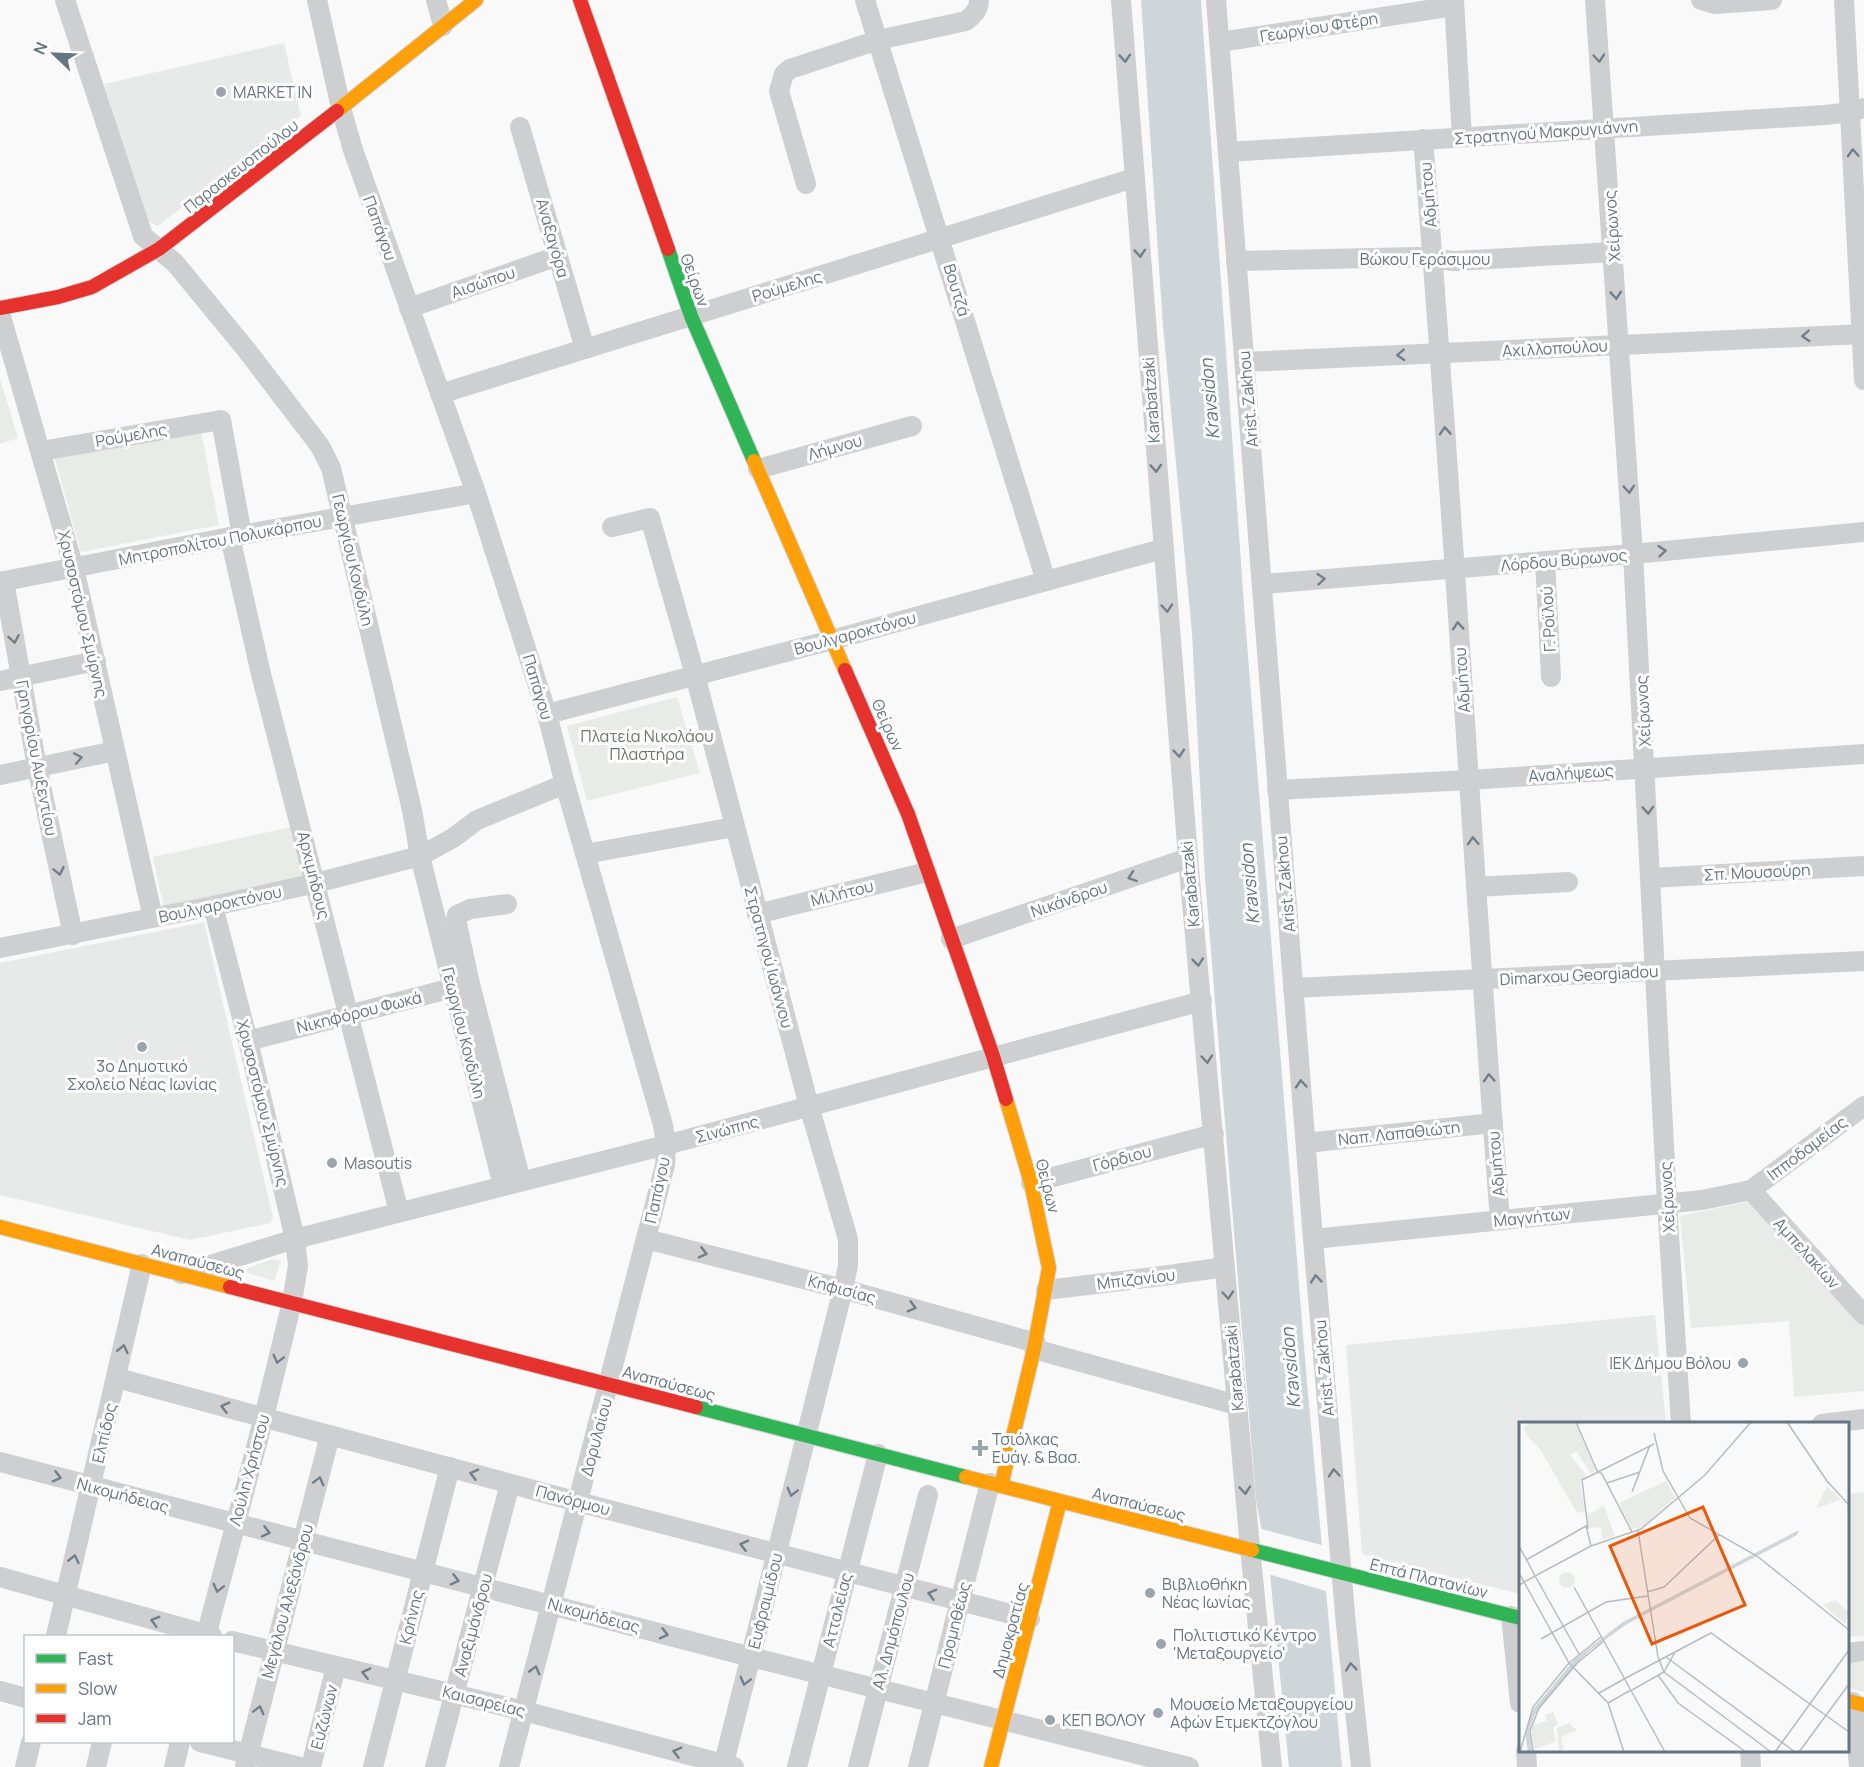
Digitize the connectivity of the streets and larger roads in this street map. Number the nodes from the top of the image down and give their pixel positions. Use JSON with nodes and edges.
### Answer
{"nodes":[{"id":1,"x":317,"y":0,"type":"edge"},
{"id":2,"x":436,"y":0,"type":"edge"},
{"id":3,"x":476,"y":0,"type":"edge"},
{"id":4,"x":580,"y":0,"type":"edge"},
{"id":5,"x":865,"y":0,"type":"edge"},
{"id":6,"x":979,"y":0,"type":"edge"},
{"id":7,"x":1121,"y":0,"type":"edge"},
{"id":8,"x":1216,"y":0,"type":"edge"},
{"id":9,"x":1595,"y":0,"type":"edge"},
{"id":10,"x":1701,"y":0,"type":"edge"},
{"id":11,"x":1772,"y":0,"type":"edge"},
{"id":12,"x":1844,"y":0,"type":"edge"},
{"id":13,"x":69,"y":1,"type":"edge"},
{"id":14,"x":1454,"y":3,"type":"edge"},
{"id":15,"x":443,"y":26,"type":"junction"},
{"id":16,"x":878,"y":40,"type":"junction"},
{"id":17,"x":1220,"y":42,"type":"junction"},
{"id":18,"x":341,"y":108,"type":"junction"},
{"id":19,"x":1858,"y":110,"type":"edge"},
{"id":20,"x":520,"y":127,"type":"dead end"},
{"id":21,"x":1605,"y":128,"type":"junction"},
{"id":22,"x":1462,"y":137,"type":"junction"},
{"id":23,"x":1423,"y":139,"type":"junction"},
{"id":24,"x":1228,"y":152,"type":"junction"},
{"id":25,"x":1134,"y":178,"type":"junction"},
{"id":26,"x":806,"y":184,"type":"dead end"},
{"id":27,"x":941,"y":238,"type":"junction"},
{"id":28,"x":159,"y":249,"type":"junction"},
{"id":29,"x":1613,"y":252,"type":"junction"},
{"id":30,"x":558,"y":256,"type":"junction"},
{"id":31,"x":1433,"y":260,"type":"junction"},
{"id":32,"x":1236,"y":261,"type":"junction"},
{"id":33,"x":0,"y":308,"type":"edge"},
{"id":34,"x":409,"y":308,"type":"junction"},
{"id":35,"x":0,"y":313,"type":"edge"},
{"id":36,"x":691,"y":316,"type":"junction"},
{"id":37,"x":1863,"y":334,"type":"edge"},
{"id":38,"x":1620,"y":345,"type":"junction"},
{"id":39,"x":585,"y":349,"type":"junction"},
{"id":40,"x":1440,"y":354,"type":"junction"},
{"id":41,"x":1245,"y":362,"type":"junction"},
{"id":42,"x":1864,"y":380,"type":"edge"},
{"id":43,"x":440,"y":394,"type":"junction"},
{"id":44,"x":221,"y":420,"type":"joint"},
{"id":45,"x":912,"y":426,"type":"dead end"},
{"id":46,"x":41,"y":451,"type":"junction"},
{"id":47,"x":758,"y":469,"type":"junction"},
{"id":48,"x":476,"y":493,"type":"junction"},
{"id":49,"x":343,"y":517,"type":"junction"},
{"id":50,"x":612,"y":527,"type":"dead end"},
{"id":51,"x":1864,"y":532,"type":"edge"},
{"id":52,"x":236,"y":536,"type":"junction"},
{"id":53,"x":1162,"y":549,"type":"junction"},
{"id":54,"x":1634,"y":554,"type":"junction"},
{"id":55,"x":1545,"y":561,"type":"junction"},
{"id":56,"x":74,"y":568,"type":"junction"},
{"id":57,"x":1454,"y":569,"type":"junction"},
{"id":58,"x":2,"y":581,"type":"edge"},
{"id":59,"x":1046,"y":581,"type":"junction"},
{"id":60,"x":1263,"y":584,"type":"junction"},
{"id":61,"x":832,"y":640,"type":"junction"},
{"id":62,"x":96,"y":662,"type":"junction"},
{"id":63,"x":695,"y":675,"type":"junction"},
{"id":64,"x":1551,"y":677,"type":"dead end"},
{"id":65,"x":21,"y":678,"type":"junction"},
{"id":66,"x":0,"y":681,"type":"edge"},
{"id":67,"x":547,"y":714,"type":"junction"},
{"id":68,"x":115,"y":751,"type":"junction"},
{"id":69,"x":1864,"y":754,"type":"edge"},
{"id":70,"x":37,"y":767,"type":"junction"},
{"id":71,"x":1646,"y":769,"type":"junction"},
{"id":72,"x":0,"y":775,"type":"edge"},
{"id":73,"x":1469,"y":780,"type":"junction"},
{"id":74,"x":565,"y":784,"type":"junction"},
{"id":75,"x":1277,"y":790,"type":"junction"},
{"id":76,"x":734,"y":827,"type":"junction"},
{"id":77,"x":585,"y":854,"type":"junction"},
{"id":78,"x":420,"y":856,"type":"junction"},
{"id":79,"x":1188,"y":858,"type":"junction"},
{"id":80,"x":1864,"y":866,"type":"edge"},
{"id":81,"x":927,"y":872,"type":"junction"},
{"id":82,"x":1651,"y":878,"type":"junction"},
{"id":83,"x":1568,"y":882,"type":"dead end"},
{"id":84,"x":316,"y":883,"type":"junction"},
{"id":85,"x":1476,"y":886,"type":"junction"},
{"id":86,"x":507,"y":904,"type":"dead end"},
{"id":87,"x":213,"y":906,"type":"junction"},
{"id":88,"x":757,"y":915,"type":"junction"},
{"id":89,"x":153,"y":918,"type":"junction"},
{"id":90,"x":73,"y":935,"type":"junction"},
{"id":91,"x":951,"y":939,"type":"junction"},
{"id":92,"x":0,"y":948,"type":"edge"},
{"id":93,"x":1864,"y":962,"type":"edge"},
{"id":94,"x":1655,"y":971,"type":"junction"},
{"id":95,"x":1482,"y":979,"type":"junction"},
{"id":96,"x":462,"y":986,"type":"junction"},
{"id":97,"x":1293,"y":988,"type":"junction"},
{"id":98,"x":1202,"y":1001,"type":"junction"},
{"id":99,"x":349,"y":1015,"type":"junction"},
{"id":100,"x":248,"y":1041,"type":"junction"},
{"id":101,"x":993,"y":1056,"type":"junction"},
{"id":102,"x":809,"y":1106,"type":"junction"},
{"id":103,"x":1864,"y":1106,"type":"edge"},
{"id":104,"x":1493,"y":1123,"type":"junction"},
{"id":105,"x":1214,"y":1134,"type":"junction"},
{"id":106,"x":1306,"y":1143,"type":"junction"},
{"id":107,"x":666,"y":1145,"type":"junction"},
{"id":108,"x":1031,"y":1183,"type":"junction"},
{"id":109,"x":512,"y":1184,"type":"junction"},
{"id":110,"x":1751,"y":1190,"type":"junction"},
{"id":111,"x":1667,"y":1203,"type":"junction"},
{"id":112,"x":399,"y":1212,"type":"junction"},
{"id":113,"x":1500,"y":1220,"type":"junction"},
{"id":114,"x":0,"y":1227,"type":"edge"},
{"id":115,"x":295,"y":1239,"type":"junction"},
{"id":116,"x":646,"y":1239,"type":"junction"},
{"id":117,"x":1313,"y":1239,"type":"junction"},
{"id":118,"x":142,"y":1264,"type":"junction"},
{"id":119,"x":1225,"y":1267,"type":"junction"},
{"id":120,"x":182,"y":1274,"type":"junction"},
{"id":121,"x":843,"y":1289,"type":"junction"},
{"id":122,"x":1046,"y":1290,"type":"junction"},
{"id":123,"x":292,"y":1302,"type":"junction"},
{"id":124,"x":1864,"y":1315,"type":"edge"},
{"id":125,"x":1035,"y":1346,"type":"junction"},
{"id":126,"x":117,"y":1378,"type":"junction"},
{"id":127,"x":609,"y":1384,"type":"junction"},
{"id":128,"x":1237,"y":1405,"type":"junction"},
{"id":129,"x":264,"y":1417,"type":"junction"},
{"id":130,"x":1864,"y":1419,"type":"edge"},
{"id":131,"x":1681,"y":1422,"type":"edge"},
{"id":132,"x":1839,"y":1422,"type":"edge"},
{"id":133,"x":330,"y":1435,"type":"junction"},
{"id":134,"x":806,"y":1436,"type":"junction"},
{"id":135,"x":878,"y":1454,"type":"junction"},
{"id":136,"x":0,"y":1462,"type":"edge"},
{"id":137,"x":450,"y":1467,"type":"junction"},
{"id":138,"x":510,"y":1484,"type":"junction"},
{"id":139,"x":995,"y":1484,"type":"junction"},
{"id":140,"x":91,"y":1487,"type":"junction"},
{"id":141,"x":928,"y":1495,"type":"dead end"},
{"id":142,"x":1060,"y":1501,"type":"junction"},
{"id":143,"x":578,"y":1502,"type":"junction"},
{"id":144,"x":235,"y":1524,"type":"junction"},
{"id":145,"x":303,"y":1541,"type":"junction"},
{"id":146,"x":1254,"y":1550,"type":"junction"},
{"id":147,"x":777,"y":1553,"type":"junction"},
{"id":148,"x":1336,"y":1571,"type":"junction"},
{"id":149,"x":423,"y":1572,"type":"junction"},
{"id":150,"x":847,"y":1572,"type":"junction"},
{"id":151,"x":0,"y":1577,"type":"edge"},
{"id":152,"x":904,"y":1586,"type":"junction"},
{"id":153,"x":483,"y":1587,"type":"junction"},
{"id":154,"x":66,"y":1595,"type":"junction"},
{"id":155,"x":960,"y":1601,"type":"junction"},
{"id":156,"x":552,"y":1604,"type":"junction"},
{"id":157,"x":1516,"y":1617,"type":"edge"},
{"id":158,"x":1030,"y":1619,"type":"junction"},
{"id":159,"x":56,"y":1635,"type":"edge"},
{"id":160,"x":205,"y":1635,"type":"edge"},
{"id":161,"x":208,"y":1635,"type":"edge"},
{"id":162,"x":234,"y":1641,"type":"edge"},
{"id":163,"x":274,"y":1651,"type":"junction"},
{"id":164,"x":1864,"y":1651,"type":"edge"},
{"id":165,"x":1849,"y":1653,"type":"edge"},
{"id":166,"x":751,"y":1657,"type":"junction"},
{"id":167,"x":336,"y":1666,"type":"junction"},
{"id":168,"x":1519,"y":1669,"type":"edge"},
{"id":169,"x":821,"y":1675,"type":"junction"},
{"id":170,"x":395,"y":1680,"type":"junction"},
{"id":171,"x":878,"y":1689,"type":"junction"},
{"id":172,"x":0,"y":1691,"type":"edge"},
{"id":173,"x":454,"y":1694,"type":"junction"},
{"id":174,"x":24,"y":1697,"type":"edge"},
{"id":175,"x":934,"y":1702,"type":"junction"},
{"id":176,"x":1855,"y":1702,"type":"edge"},
{"id":177,"x":524,"y":1711,"type":"junction"},
{"id":178,"x":1004,"y":1720,"type":"junction"},
{"id":179,"x":31,"y":1743,"type":"edge"},
{"id":180,"x":102,"y":1743,"type":"edge"},
{"id":181,"x":180,"y":1743,"type":"edge"},
{"id":182,"x":203,"y":1743,"type":"edge"},
{"id":183,"x":1526,"y":1752,"type":"edge"},
{"id":184,"x":1750,"y":1752,"type":"edge"},
{"id":185,"x":247,"y":1760,"type":"edge"},
{"id":186,"x":727,"y":1766,"type":"edge"},
{"id":187,"x":25,"y":1767,"type":"edge"},
{"id":188,"x":96,"y":1767,"type":"edge"},
{"id":189,"x":174,"y":1767,"type":"edge"},
{"id":190,"x":300,"y":1767,"type":"edge"},
{"id":191,"x":311,"y":1767,"type":"edge"},
{"id":192,"x":373,"y":1767,"type":"edge"},
{"id":193,"x":435,"y":1767,"type":"edge"},
{"id":194,"x":509,"y":1767,"type":"edge"},
{"id":195,"x":797,"y":1767,"type":"edge"},
{"id":196,"x":858,"y":1767,"type":"edge"},
{"id":197,"x":918,"y":1767,"type":"edge"},
{"id":198,"x":991,"y":1767,"type":"edge"},
{"id":199,"x":1189,"y":1767,"type":"edge"},
{"id":200,"x":1272,"y":1767,"type":"edge"},
{"id":201,"x":1362,"y":1767,"type":"edge"},
{"id":202,"x":1527,"y":1767,"type":"edge"},
{"id":203,"x":1751,"y":1767,"type":"edge"},
{"id":204,"x":1859,"y":1767,"type":"edge"}],
"edges":[{"from":1,"to":18,"type":"street","name":"Παπάγου"},
{"from":2,"to":15,"type":"street"},
{"from":3,"to":15,"type":"street","name":"Παρασκευοπούλου"},
{"from":4,"to":36,"type":"street","name":"Θείρων"},
{"from":5,"to":16,"type":"street","name":"Βουτζά"},
{"from":6,"to":16,"type":"street"},
{"from":7,"to":25,"type":"street","name":"Karabatzaki","one_way":true},
{"from":8,"to":17,"type":"street","name":"Arist. Zakhou"},
{"from":9,"to":21,"type":"street","name":"Χείρωνος","one_way":true},
{"from":10,"to":11,"type":"street"},
{"from":12,"to":19,"type":"street"},
{"from":13,"to":28,"type":"street","name":"Γεωργίου Κονδύλη"},
{"from":14,"to":17,"type":"street","name":"Γεωργίου Φτέρη"},
{"from":14,"to":22,"type":"street"},
{"from":15,"to":18,"type":"street","name":"Παρασκευοπούλου"},
{"from":16,"to":26,"type":"street"},
{"from":16,"to":27,"type":"street","name":"Βουτζά"},
{"from":17,"to":24,"type":"street","name":"Arist. Zakhou"},
{"from":18,"to":28,"type":"street","name":"Παρασκευοπούλου"},
{"from":18,"to":34,"type":"street","name":"Παπάγου"},
{"from":19,"to":21,"type":"street","name":"Στρατηγού Μακρυγιάννη"},
{"from":37,"to":19,"type":"street","one_way":true},
{"from":20,"to":30,"type":"street","name":"Αναξαγόρα"},
{"from":21,"to":22,"type":"street","name":"Στρατηγού Μακρυγιάννη"},
{"from":21,"to":29,"type":"street","name":"Χείρωνος"},
{"from":22,"to":23,"type":"street","name":"Στρατηγού Μακρυγιάννη"},
{"from":23,"to":24,"type":"street","name":"Στρατηγού Μακρυγιάννη"},
{"from":23,"to":31,"type":"street","name":"Αδμήτου"},
{"from":24,"to":32,"type":"street","name":"Arist. Zakhou"},
{"from":25,"to":27,"type":"street","name":"Ρούμελης"},
{"from":25,"to":53,"type":"street","name":"Karabatzaki","one_way":true},
{"from":27,"to":36,"type":"street","name":"Ρούμελης"},
{"from":27,"to":59,"type":"street","name":"Βουτζά"},
{"from":28,"to":33,"type":"street","name":"Παρασκευοπούλου"},
{"from":28,"to":49,"type":"street","name":"Γεωργίου Κονδύλη"},
{"from":29,"to":31,"type":"street","name":"Βώκου Γεράσιμου"},
{"from":29,"to":38,"type":"street","name":"Χείρωνος","one_way":true},
{"from":30,"to":34,"type":"street","name":"Αισώπου"},
{"from":30,"to":39,"type":"street","name":"Αναξαγόρα"},
{"from":31,"to":32,"type":"street","name":"Βώκου Γεράσιμου"},
{"from":31,"to":40,"type":"street","name":"Αδμήτου"},
{"from":32,"to":41,"type":"street","name":"Arist. Zakhou"},
{"from":34,"to":43,"type":"street","name":"Παπάγου"},
{"from":35,"to":46,"type":"street","name":"Χρυσοστόμου Σμύρνης"},
{"from":36,"to":39,"type":"street","name":"Ρούμελης"},
{"from":36,"to":47,"type":"street","name":"Θείρων"},
{"from":37,"to":38,"type":"street","name":"Αχιλλοπούλου","one_way":true},
{"from":37,"to":42,"type":"street"},
{"from":38,"to":40,"type":"street","name":"Αχιλλοπούλου"},
{"from":38,"to":54,"type":"street","name":"Χείρωνος","one_way":true},
{"from":39,"to":43,"type":"street","name":"Ρούμελης"},
{"from":40,"to":41,"type":"street","name":"Αχιλλοπούλου","one_way":true},
{"from":57,"to":40,"type":"street","name":"Αδμήτου","one_way":true},
{"from":41,"to":60,"type":"street","name":"Arist. Zakhou"},
{"from":43,"to":48,"type":"street","name":"Παπάγου"},
{"from":44,"to":46,"type":"street","name":"Ρούμελης"},
{"from":44,"to":52,"type":"street","name":"Αρχιμήδους"},
{"from":45,"to":47,"type":"street","name":"Λήμνου"},
{"from":46,"to":56,"type":"street","name":"Χρυσοστόμου Σμύρνης"},
{"from":47,"to":61,"type":"street","name":"Θείρων"},
{"from":48,"to":49,"type":"street","name":"Μητροπολίτου Πολυκάρπου"},
{"from":48,"to":67,"type":"street","name":"Παπάγου"},
{"from":49,"to":52,"type":"street","name":"Μητροπολίτου Πολυκάρπου"},
{"from":49,"to":78,"type":"street","name":"Γεωργίου Κονδύλη"},
{"from":50,"to":63,"type":"street","name":"Στρατηγού Ιωάννου"},
{"from":54,"to":51,"type":"street","name":"Λόρδου Βύρωνος","one_way":true},
{"from":52,"to":56,"type":"street","name":"Μητροπολίτου Πολυκάρπου"},
{"from":52,"to":84,"type":"street","name":"Αρχιμήδους"},
{"from":53,"to":59,"type":"street","name":"Βουλγαροκτόνου"},
{"from":53,"to":79,"type":"street","name":"Karabatzaki","one_way":true},
{"from":54,"to":55,"type":"street","name":"Λόρδου Βύρωνος"},
{"from":54,"to":71,"type":"street","name":"Χείρωνος"},
{"from":55,"to":57,"type":"street","name":"Λόρδου Βύρωνος"},
{"from":55,"to":64,"type":"street","name":"Γ. Ροϊλού"},
{"from":56,"to":58,"type":"street","name":"Μητροπολίτου Πολυκάρπου"},
{"from":56,"to":62,"type":"street","name":"Χρυσοστόμου Σμύρνης"},
{"from":60,"to":57,"type":"street","name":"Λόρδου Βύρωνος","one_way":true},
{"from":73,"to":57,"type":"street","name":"Αδμήτου","one_way":true},
{"from":58,"to":65,"type":"street","name":"Γρηγορίου Αυξεντίου","one_way":true},
{"from":59,"to":61,"type":"street","name":"Βουλγαροκτόνου"},
{"from":60,"to":75,"type":"street","name":"Arist. Zakhou"},
{"from":61,"to":63,"type":"street","name":"Βουλγαροκτόνου"},
{"from":61,"to":81,"type":"street","name":"Θείρων"},
{"from":62,"to":65,"type":"street"},
{"from":62,"to":68,"type":"street","name":"Χρυσοστόμου Σμύρνης"},
{"from":63,"to":67,"type":"street","name":"Βουλγαροκτόνου"},
{"from":63,"to":76,"type":"street","name":"Στρατηγού Ιωάννου"},
{"from":65,"to":66,"type":"street"},
{"from":65,"to":70,"type":"street","name":"Γρηγορίου Αυξεντίου"},
{"from":67,"to":74,"type":"street","name":"Παπάγου"},
{"from":70,"to":68,"type":"street","one_way":true},
{"from":68,"to":89,"type":"street","name":"Χρυσοστόμου Σμύρνης"},
{"from":69,"to":71,"type":"street","name":"Αναλήψεως"},
{"from":70,"to":72,"type":"street"},
{"from":70,"to":90,"type":"street","name":"Γρηγορίου Αυξεντίου","one_way":true},
{"from":71,"to":73,"type":"street","name":"Αναλήψεως"},
{"from":71,"to":82,"type":"street","name":"Χείρωνος","one_way":true},
{"from":73,"to":75,"type":"street","name":"Αναλήψεως"},
{"from":85,"to":73,"type":"street","name":"Αδμήτου","one_way":true},
{"from":74,"to":77,"type":"street","name":"Παπάγου"},
{"from":74,"to":78,"type":"street","name":"Βουλγαροκτόνου"},
{"from":75,"to":97,"type":"street","name":"Arist. Zakhou"},
{"from":76,"to":77,"type":"street"},
{"from":76,"to":88,"type":"street","name":"Στρατηγού Ιωάννου"},
{"from":77,"to":107,"type":"street","name":"Παπάγου"},
{"from":78,"to":84,"type":"street","name":"Βουλγαροκτόνου"},
{"from":78,"to":96,"type":"street","name":"Γεωργίου Κονδύλη"},
{"from":79,"to":91,"type":"street","name":"Νικάνδρου","one_way":true},
{"from":79,"to":98,"type":"street","name":"Karabatzaki","one_way":true},
{"from":80,"to":82,"type":"street","name":"Σπ. Μουσούρη"},
{"from":81,"to":88,"type":"street","name":"Μιλήτου"},
{"from":81,"to":91,"type":"street","name":"Θείρων"},
{"from":82,"to":94,"type":"street","name":"Χείρωνος"},
{"from":83,"to":85,"type":"street"},
{"from":84,"to":87,"type":"street","name":"Βουλγαροκτόνου"},
{"from":84,"to":99,"type":"street","name":"Αρχιμήδους"},
{"from":85,"to":95,"type":"street","name":"Αδμήτου"},
{"from":86,"to":96,"type":"street","name":"Γεωργίου Κονδύλη"},
{"from":87,"to":89,"type":"street","name":"Βουλγαροκτόνου"},
{"from":87,"to":100,"type":"street","name":"Χρυσοστόμου Σμύρνης"},
{"from":88,"to":102,"type":"street","name":"Στρατηγού Ιωάννου"},
{"from":89,"to":90,"type":"street","name":"Βουλγαροκτόνου"},
{"from":90,"to":92,"type":"street","name":"Βουλγαροκτόνου"},
{"from":91,"to":101,"type":"street","name":"Θείρων"},
{"from":93,"to":94,"type":"street","name":"Dimarxou Georgiadou"},
{"from":94,"to":95,"type":"street","name":"Dimarxou Georgiadou"},
{"from":94,"to":111,"type":"street","name":"Χείρωνος"},
{"from":95,"to":97,"type":"street","name":"Dimarxou Georgiadou"},
{"from":104,"to":95,"type":"street","name":"Αδμήτου","one_way":true},
{"from":96,"to":99,"type":"street","name":"Νικηφόρου Φωκά"},
{"from":96,"to":109,"type":"street","name":"Γεωργίου Κονδύλη"},
{"from":106,"to":97,"type":"street","name":"Arist. Zakhou","one_way":true},
{"from":98,"to":101,"type":"street","name":"Σινώπης"},
{"from":98,"to":105,"type":"street","name":"Karabatzaki","one_way":true},
{"from":99,"to":100,"type":"street","name":"Νικηφόρου Φωκά"},
{"from":99,"to":112,"type":"street","name":"Αρχιμήδους"},
{"from":100,"to":115,"type":"street","name":"Χρυσοστόμου Σμύρνης"},
{"from":101,"to":102,"type":"street","name":"Σινώπης"},
{"from":101,"to":108,"type":"street","name":"Θείρων"},
{"from":102,"to":107,"type":"street","name":"Σινώπης"},
{"from":102,"to":121,"type":"street","name":"Στρατηγού Ιωάννου"},
{"from":103,"to":110,"type":"street","name":"Ιπποδαμείας"},
{"from":104,"to":106,"type":"street","name":"Ναπ. Λαπαθιώτη"},
{"from":104,"to":113,"type":"street","name":"Αδμήτου"},
{"from":105,"to":108,"type":"street","name":"Γόρδιου"},
{"from":105,"to":119,"type":"street","name":"Karabatzaki"},
{"from":106,"to":117,"type":"street","name":"Arist. Zakhou"},
{"from":107,"to":109,"type":"street","name":"Σινώπης"},
{"from":107,"to":116,"type":"street","name":"Παπάγου"},
{"from":108,"to":122,"type":"street","name":"Θείρων"},
{"from":109,"to":112,"type":"street","name":"Σινώπης"},
{"from":110,"to":111,"type":"street","name":"Μαγνήτων"},
{"from":110,"to":124,"type":"street","name":"Αμπελακίων"},
{"from":111,"to":113,"type":"street","name":"Μαγνήτων"},
{"from":111,"to":131,"type":"street","name":"Χείρωνος"},
{"from":112,"to":115,"type":"street","name":"Σινώπης"},
{"from":113,"to":117,"type":"street","name":"Μαγνήτων"},
{"from":114,"to":118,"type":"street","name":"Αναπαύσεως"},
{"from":115,"to":120,"type":"street","name":"Σινώπης"},
{"from":115,"to":123,"type":"street","name":"Χρυσοστόμου Σμύρνης"},
{"from":116,"to":121,"type":"street","name":"Κηφισίας","one_way":true},
{"from":116,"to":127,"type":"street","name":"Παπάγου"},
{"from":148,"to":117,"type":"street","name":"Arist. Zakhou","one_way":true},
{"from":118,"to":120,"type":"street","name":"Αναπαύσεως"},
{"from":126,"to":118,"type":"street","name":"Ελπίδος","one_way":true},
{"from":119,"to":122,"type":"street","name":"Μπιζανίου"},
{"from":119,"to":128,"type":"street","name":"Karabatzaki","one_way":true},
{"from":120,"to":123,"type":"street","name":"Αναπαύσεως"},
{"from":121,"to":125,"type":"street","name":"Κηφισίας","one_way":true},
{"from":121,"to":134,"type":"street","name":"Στρατηγού Ιωάννου"},
{"from":122,"to":125,"type":"street","name":"Θείρων"},
{"from":123,"to":127,"type":"street","name":"Αναπαύσεως"},
{"from":123,"to":129,"type":"street","name":"Λούλη Χρήστου","one_way":true},
{"from":125,"to":128,"type":"street","name":"Κηφισίας"},
{"from":125,"to":139,"type":"street","name":"Θείρων"},
{"from":129,"to":126,"type":"street","name":"Πανόρμου","one_way":true},
{"from":126,"to":140,"type":"street","name":"Ελπίδος"},
{"from":127,"to":134,"type":"street","name":"Αναπαύσεως"},
{"from":127,"to":143,"type":"street","name":"Δορυλαίου"},
{"from":128,"to":146,"type":"street","name":"Karabatzaki","one_way":true},
{"from":129,"to":133,"type":"street","name":"Πανόρμου"},
{"from":129,"to":144,"type":"street","name":"Λούλη Χρήστου"},
{"from":130,"to":132,"type":"street"},
{"from":133,"to":137,"type":"street","name":"Πανόρμου"},
{"from":145,"to":133,"type":"street","name":"Μεγάλου Αλεξάνδρου","one_way":true},
{"from":134,"to":135,"type":"street","name":"Αναπαύσεως"},
{"from":134,"to":147,"type":"street","name":"Ευφραιμίδου","one_way":true},
{"from":135,"to":139,"type":"street","name":"Αναπαύσεως"},
{"from":135,"to":150,"type":"street","name":"Ατταλείας"},
{"from":136,"to":140,"type":"street","name":"Νικομήδειας","one_way":true},
{"from":138,"to":137,"type":"street","name":"Πανόρμου","one_way":true},
{"from":137,"to":149,"type":"street","name":"Κρήνης"},
{"from":138,"to":143,"type":"street","name":"Πανόρμου"},
{"from":138,"to":153,"type":"street","name":"Αναξιμάνδρου"},
{"from":139,"to":142,"type":"street","name":"Αναπαύσεως"},
{"from":139,"to":155,"type":"street","name":"Προμηθέως"},
{"from":140,"to":144,"type":"street","name":"Νικομήδειας"},
{"from":154,"to":140,"type":"street","name":"Ελπίδος","one_way":true},
{"from":141,"to":152,"type":"street","name":"Αλ. Δημόπουλου"},
{"from":142,"to":146,"type":"street","name":"Αναπαύσεως"},
{"from":142,"to":158,"type":"street","name":"Δημοκρατίας"},
{"from":147,"to":143,"type":"street","name":"Πανόρμου","one_way":true},
{"from":143,"to":156,"type":"street","name":"Δορυλαίου"},
{"from":144,"to":145,"type":"street","name":"Νικομήδειας","one_way":true},
{"from":144,"to":161,"type":"street","name":"Λούλη Χρήστου","one_way":true},
{"from":145,"to":149,"type":"street","name":"Νικομήδειας"},
{"from":145,"to":163,"type":"street","name":"Μεγάλου Αλεξάνδρου"},
{"from":146,"to":148,"type":"street","name":"Αναπαύσεως"},
{"from":146,"to":200,"type":"street","name":"Karabatzaki"},
{"from":147,"to":150,"type":"street","name":"Πανόρμου"},
{"from":147,"to":166,"type":"street","name":"Ευφραιμίδου"},
{"from":148,"to":157,"type":"street","name":"Επτά Πλατανίων"},
{"from":201,"to":148,"type":"street","name":"Arist. Zakhou","one_way":true},
{"from":149,"to":153,"type":"street","name":"Νικομήδειας","one_way":true},
{"from":149,"to":170,"type":"street","name":"Κρήνης"},
{"from":150,"to":152,"type":"street","name":"Πανόρμου"},
{"from":150,"to":169,"type":"street","name":"Ατταλείας"},
{"from":151,"to":154,"type":"street"},
{"from":155,"to":152,"type":"street","name":"Πανόρμου","one_way":true},
{"from":152,"to":171,"type":"street","name":"Αλ. Δημόπουλου"},
{"from":153,"to":156,"type":"street","name":"Νικομήδειας"},
{"from":153,"to":173,"type":"street","name":"Αναξιμάνδρου"},
{"from":154,"to":159,"type":"street","name":"Ελπίδος"},
{"from":160,"to":154,"type":"street","one_way":true},
{"from":155,"to":158,"type":"street","name":"Πανόρμου"},
{"from":155,"to":175,"type":"street","name":"Προμηθέως"},
{"from":156,"to":166,"type":"street","name":"Νικομήδειας","one_way":true},
{"from":177,"to":156,"type":"street","name":"Δορυλαίου","one_way":true},
{"from":157,"to":168,"type":"street"},
{"from":158,"to":178,"type":"street","name":"Δημοκρατίας"},
{"from":162,"to":163,"type":"street","name":"Καισαρείας"},
{"from":163,"to":167,"type":"street","name":"Καισαρείας"},
{"from":185,"to":163,"type":"street","name":"Μεγάλου Αλεξάνδρου","one_way":true},
{"from":164,"to":165,"type":"street"},
{"from":166,"to":169,"type":"street","name":"Νικομήδειας"},
{"from":166,"to":186,"type":"street","name":"Ευφραιμίδου","one_way":true},
{"from":170,"to":167,"type":"street","name":"Καισαρείας","one_way":true},
{"from":167,"to":191,"type":"street","name":"Ευζώνων"},
{"from":169,"to":171,"type":"street","name":"Νικομήδειας"},
{"from":169,"to":195,"type":"street","name":"Ατταλείας"},
{"from":170,"to":173,"type":"street","name":"Καισαρείας"},
{"from":170,"to":192,"type":"street","name":"Κρήνης"},
{"from":171,"to":175,"type":"street","name":"Νικομήδειας"},
{"from":171,"to":196,"type":"street","name":"Αλ. Δημόπουλου"},
{"from":172,"to":174,"type":"street"},
{"from":173,"to":177,"type":"street","name":"Καισαρείας"},
{"from":173,"to":193,"type":"street","name":"Αναξιμάνδρου"},
{"from":175,"to":178,"type":"street","name":"Νικομήδειας"},
{"from":175,"to":197,"type":"street","name":"Προμηθέως"},
{"from":176,"to":204,"type":"street"},
{"from":186,"to":177,"type":"street","name":"Καισαρείας","one_way":true},
{"from":177,"to":194,"type":"street","name":"Δορυλαίου"},
{"from":178,"to":198,"type":"street","name":"Δημοκρατίας"},
{"from":178,"to":199,"type":"street","name":"Νικομήδειας"},
{"from":179,"to":187,"type":"street"},
{"from":180,"to":188,"type":"street"},
{"from":181,"to":189,"type":"street"},
{"from":182,"to":185,"type":"street"},
{"from":183,"to":202,"type":"street"},
{"from":184,"to":203,"type":"street"},
{"from":185,"to":190,"type":"street"}]}
